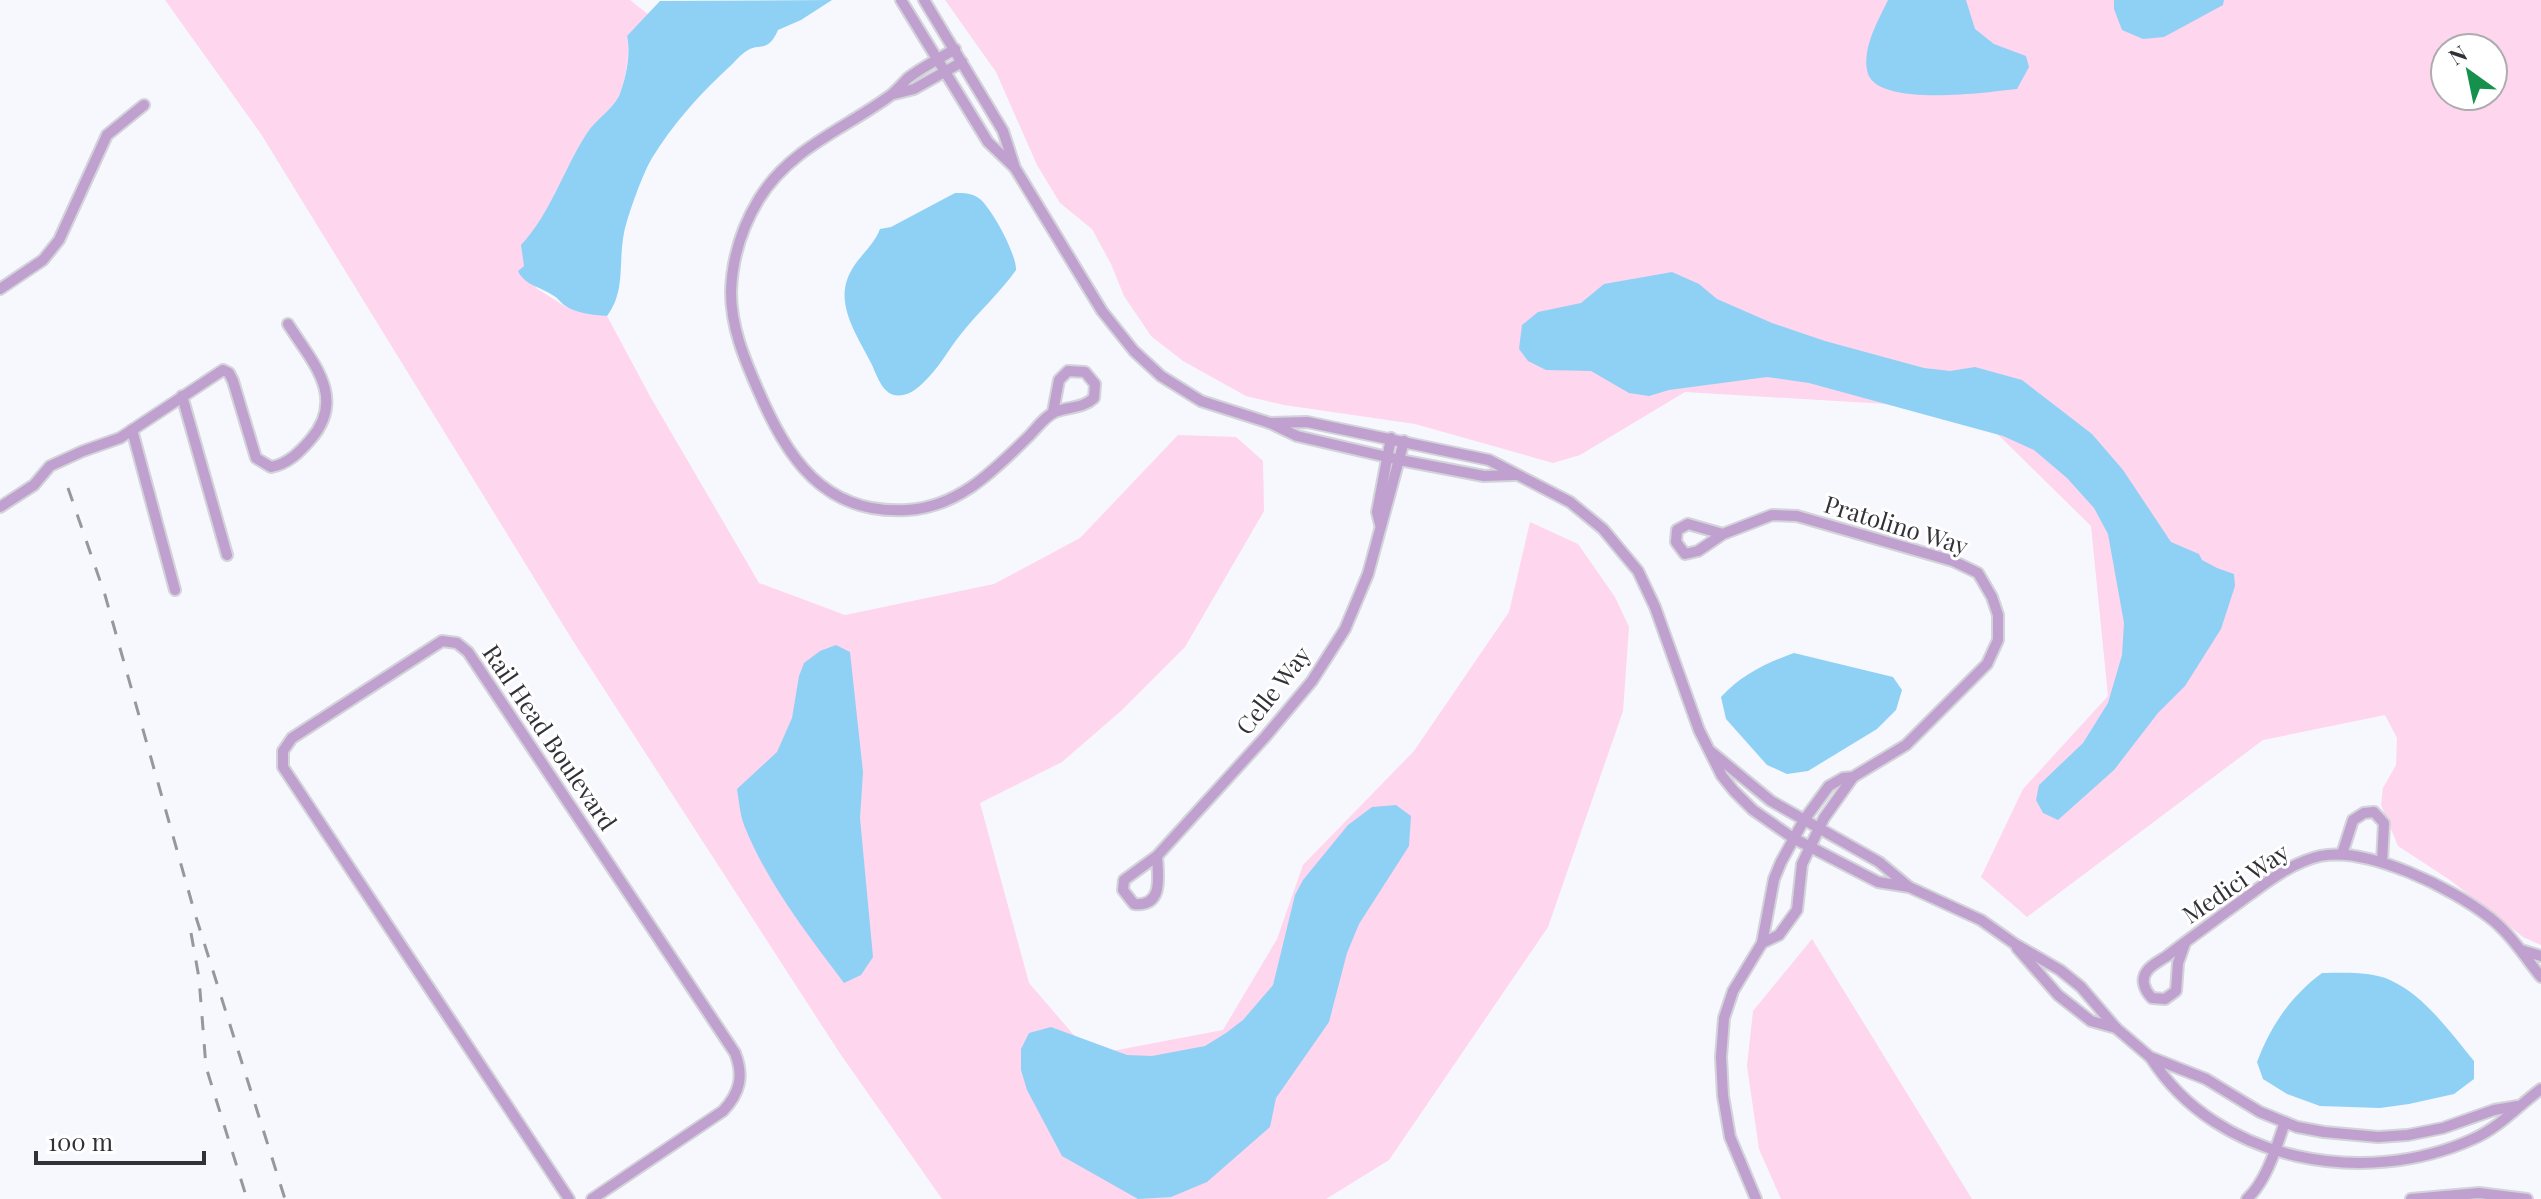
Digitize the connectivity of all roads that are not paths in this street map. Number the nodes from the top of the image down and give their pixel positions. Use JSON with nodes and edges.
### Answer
{"nodes":[{"id":1,"x":901,"y":0,"type":"edge"},
{"id":2,"x":924,"y":0,"type":"edge"},
{"id":3,"x":955,"y":49,"type":"junction"},
{"id":4,"x":937,"y":60,"type":"junction"},
{"id":5,"x":962,"y":62,"type":"junction"},
{"id":6,"x":944,"y":72,"type":"junction"},
{"id":7,"x":892,"y":94,"type":"junction"},
{"id":8,"x":144,"y":105,"type":"dead end"},
{"id":9,"x":1015,"y":168,"type":"junction"},
{"id":10,"x":0,"y":289,"type":"edge"},
{"id":11,"x":288,"y":324,"type":"dead end"},
{"id":12,"x":182,"y":396,"type":"junction"},
{"id":13,"x":1053,"y":412,"type":"junction"},
{"id":14,"x":1270,"y":423,"type":"junction"},
{"id":15,"x":132,"y":430,"type":"junction"},
{"id":16,"x":1391,"y":438,"type":"junction"},
{"id":17,"x":1404,"y":441,"type":"junction"},
{"id":18,"x":1387,"y":458,"type":"junction"},
{"id":19,"x":1400,"y":460,"type":"junction"},
{"id":20,"x":1514,"y":475,"type":"junction"},
{"id":21,"x":0,"y":507,"type":"edge"},
{"id":22,"x":1380,"y":526,"type":"junction"},
{"id":23,"x":1723,"y":534,"type":"dead end"},
{"id":24,"x":227,"y":555,"type":"dead end"},
{"id":25,"x":175,"y":590,"type":"dead end"},
{"id":26,"x":1709,"y":750,"type":"junction"},
{"id":27,"x":1853,"y":777,"type":"junction"},
{"id":28,"x":1804,"y":820,"type":"junction"},
{"id":29,"x":1819,"y":828,"type":"junction"},
{"id":30,"x":1793,"y":838,"type":"junction"},
{"id":31,"x":1810,"y":847,"type":"junction"},
{"id":32,"x":2342,"y":854,"type":"junction"},
{"id":33,"x":1157,"y":856,"type":"junction"},
{"id":34,"x":2382,"y":862,"type":"junction"},
{"id":35,"x":1909,"y":887,"type":"junction"},
{"id":36,"x":1762,"y":943,"type":"junction"},
{"id":37,"x":2185,"y":943,"type":"junction"},
{"id":38,"x":2015,"y":944,"type":"junction"},
{"id":39,"x":2519,"y":950,"type":"junction"},
{"id":40,"x":2541,"y":956,"type":"edge"},
{"id":41,"x":2541,"y":977,"type":"edge"},
{"id":42,"x":2116,"y":1028,"type":"junction"},
{"id":43,"x":2150,"y":1057,"type":"junction"},
{"id":44,"x":2541,"y":1089,"type":"edge"},
{"id":45,"x":2518,"y":1106,"type":"junction"},
{"id":46,"x":2285,"y":1122,"type":"junction"},
{"id":47,"x":2276,"y":1149,"type":"junction"},
{"id":48,"x":569,"y":1199,"type":"edge"},
{"id":49,"x":592,"y":1199,"type":"edge"},
{"id":50,"x":1756,"y":1199,"type":"edge"},
{"id":51,"x":2247,"y":1199,"type":"edge"},
{"id":52,"x":2411,"y":1199,"type":"edge"},
{"id":53,"x":2527,"y":1199,"type":"edge"}],
"edges":[{"from":1,"to":4,"type":"street"},
{"from":2,"to":3,"type":"street"},
{"from":3,"to":4,"type":"street"},
{"from":3,"to":5,"type":"street"},
{"from":4,"to":6,"type":"street"},
{"from":4,"to":7,"type":"street"},
{"from":5,"to":6,"type":"street"},
{"from":5,"to":9,"type":"street"},
{"from":6,"to":7,"type":"street"},
{"from":6,"to":9,"type":"street"},
{"from":7,"to":13,"type":"street"},
{"from":8,"to":10,"type":"street"},
{"from":9,"to":14,"type":"street"},
{"from":11,"to":12,"type":"street"},
{"from":12,"to":15,"type":"street"},
{"from":12,"to":24,"type":"street"},
{"from":13,"to":13,"type":"street"},
{"from":14,"to":16,"type":"street"},
{"from":14,"to":18,"type":"street"},
{"from":15,"to":21,"type":"street"},
{"from":15,"to":25,"type":"street"},
{"from":16,"to":17,"type":"street"},
{"from":16,"to":18,"type":"street","name":"Celle Way"},
{"from":17,"to":19,"type":"street","name":"Celle Way"},
{"from":17,"to":20,"type":"street"},
{"from":18,"to":19,"type":"street"},
{"from":18,"to":22,"type":"street","name":"Celle Way"},
{"from":19,"to":20,"type":"street"},
{"from":19,"to":22,"type":"street","name":"Celle Way"},
{"from":20,"to":26,"type":"street"},
{"from":22,"to":33,"type":"street","name":"Celle Way"},
{"from":23,"to":27,"type":"street","name":"Pratolino Way"},
{"from":26,"to":28,"type":"street"},
{"from":26,"to":30,"type":"street"},
{"from":27,"to":28,"type":"street","name":"Pratolino Way"},
{"from":27,"to":29,"type":"street","name":"Pratolino Way"},
{"from":28,"to":29,"type":"street"},
{"from":28,"to":30,"type":"street","name":"Pratolino Way"},
{"from":29,"to":31,"type":"street","name":"Pratolino Way"},
{"from":29,"to":35,"type":"street"},
{"from":30,"to":31,"type":"street"},
{"from":30,"to":36,"type":"street","name":"Pratolino Way"},
{"from":31,"to":35,"type":"street"},
{"from":31,"to":36,"type":"street","name":"Pratolino Way"},
{"from":32,"to":34,"type":"street","name":"Medici Way"},
{"from":32,"to":34,"type":"street"},
{"from":32,"to":37,"type":"street","name":"Medici Way"},
{"from":33,"to":33,"type":"street","name":"Celle Way"},
{"from":34,"to":39,"type":"street","name":"Medici Way"},
{"from":35,"to":38,"type":"street"},
{"from":36,"to":50,"type":"street"},
{"from":37,"to":37,"type":"street","name":"Medici Way"},
{"from":38,"to":42,"type":"street"},
{"from":38,"to":42,"type":"street"},
{"from":39,"to":40,"type":"street"},
{"from":39,"to":41,"type":"street","name":"Medici Way"},
{"from":42,"to":43,"type":"street"},
{"from":43,"to":46,"type":"street"},
{"from":43,"to":47,"type":"street"},
{"from":44,"to":45,"type":"street"},
{"from":45,"to":46,"type":"street"},
{"from":45,"to":47,"type":"street"},
{"from":46,"to":47,"type":"street"},
{"from":47,"to":51,"type":"street"},
{"from":48,"to":49,"type":"street","name":"Rail Head Boulevard"},
{"from":52,"to":53,"type":"street"}]}
